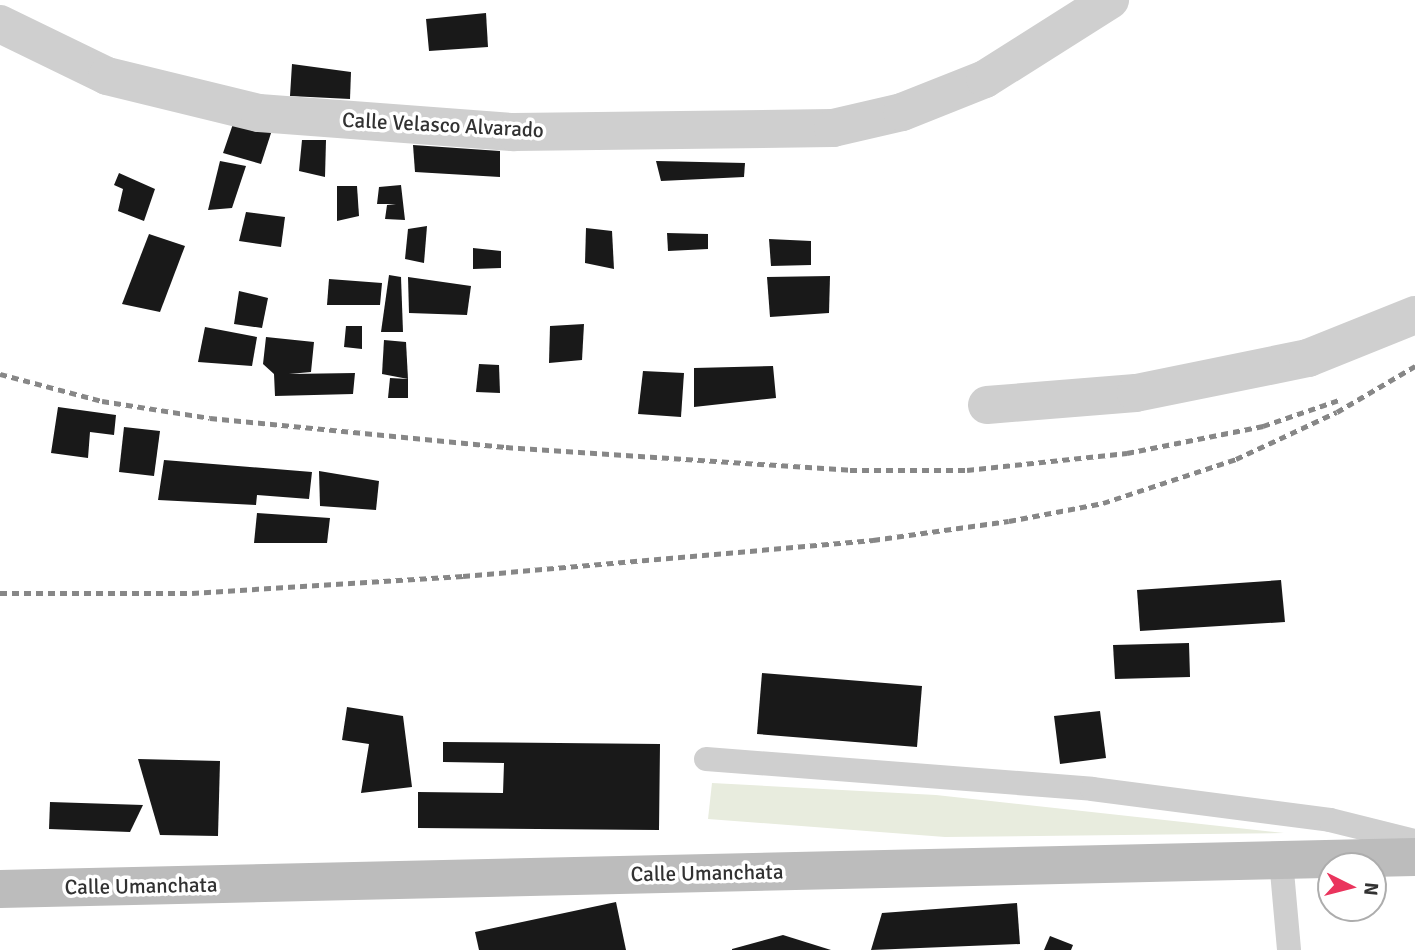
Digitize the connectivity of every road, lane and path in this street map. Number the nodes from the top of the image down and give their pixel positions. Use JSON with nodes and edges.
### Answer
{"nodes":[{"id":1,"x":1110,"y":0,"type":"edge"},
{"id":2,"x":0,"y":24,"type":"edge"},
{"id":3,"x":1415,"y":314,"type":"edge"},
{"id":4,"x":987,"y":405,"type":"dead end"},
{"id":5,"x":706,"y":759,"type":"dead end"},
{"id":6,"x":1415,"y":841,"type":"edge"},
{"id":7,"x":1415,"y":857,"type":"edge"},
{"id":8,"x":1281,"y":860,"type":"junction"},
{"id":9,"x":0,"y":889,"type":"edge"},
{"id":10,"x":1289,"y":950,"type":"edge"}],
"edges":[{"from":1,"to":2,"type":"street","name":"Calle Velasco Alvarado"},
{"from":3,"to":4,"type":"street"},
{"from":5,"to":6,"type":"lane"},
{"from":7,"to":8,"type":"main road","name":"Calle Umanchata"},
{"from":8,"to":9,"type":"main road","name":"Calle Umanchata"},
{"from":8,"to":10,"type":"lane"}]}
